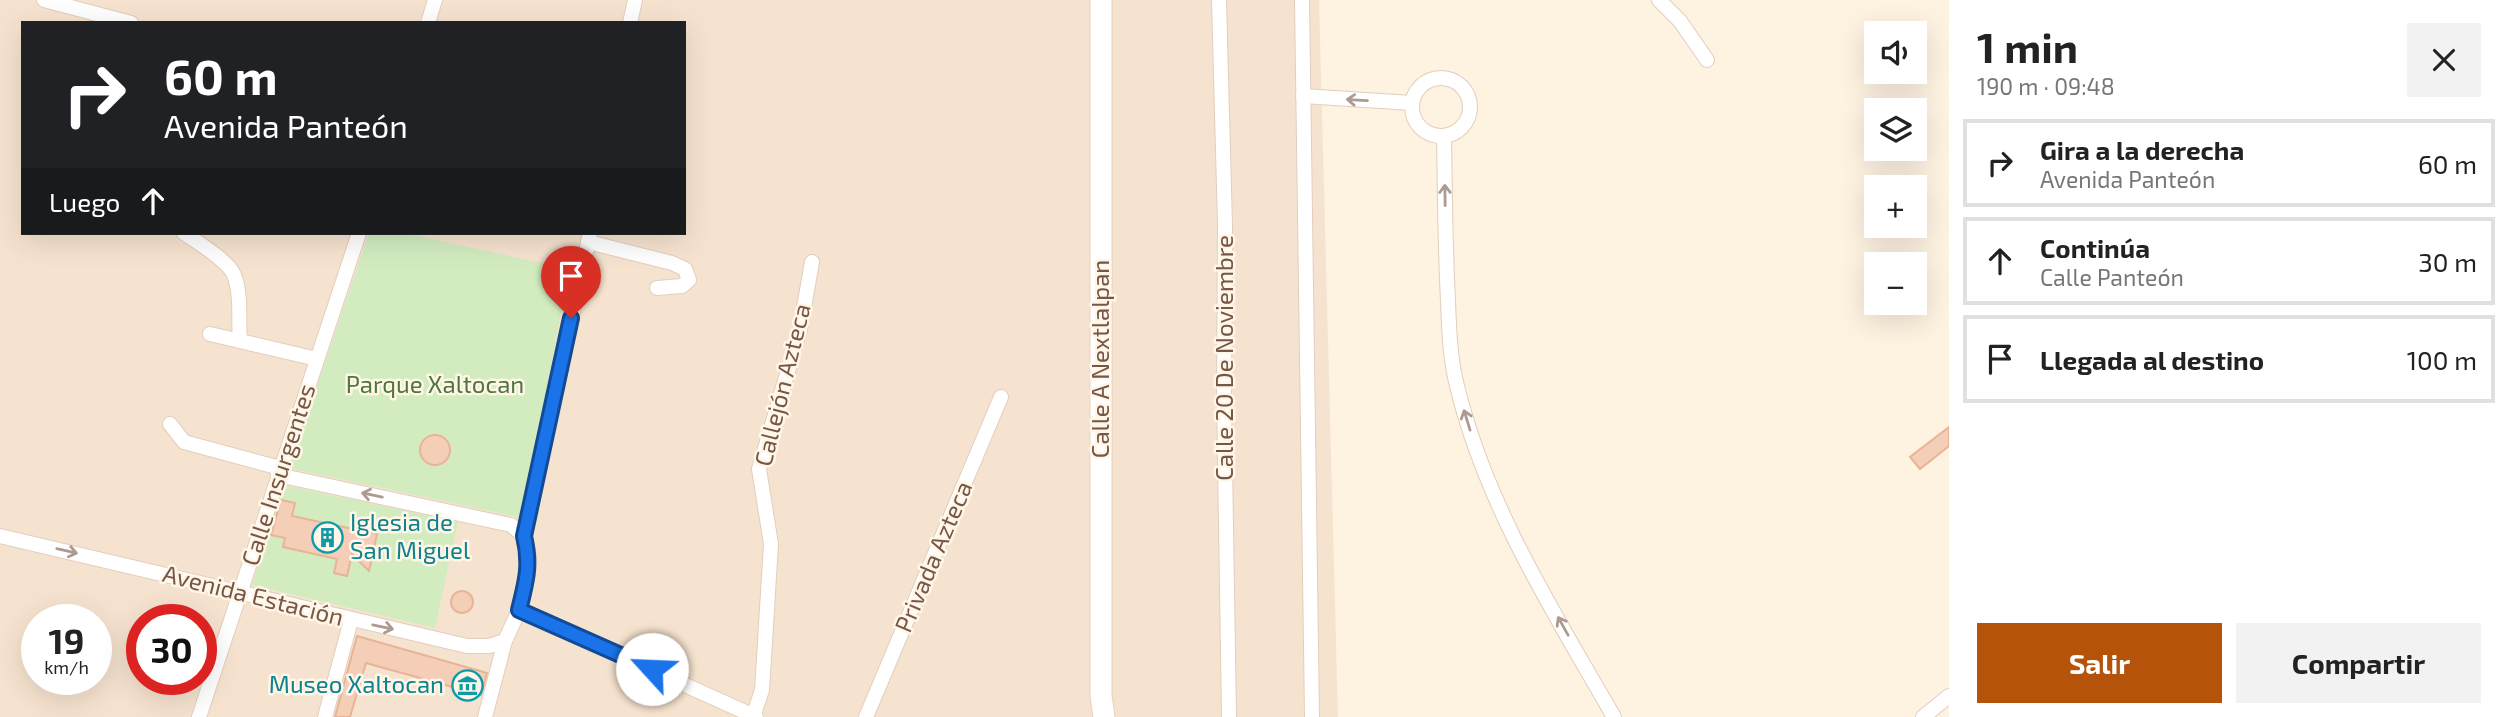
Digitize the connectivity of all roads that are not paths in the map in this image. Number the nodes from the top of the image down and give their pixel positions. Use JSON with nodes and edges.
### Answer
{"nodes":[{"id":1,"x":44,"y":0,"type":"edge"},
{"id":2,"x":435,"y":0,"type":"edge"},
{"id":3,"x":635,"y":0,"type":"edge"},
{"id":4,"x":1101,"y":0,"type":"edge"},
{"id":5,"x":1219,"y":0,"type":"edge"},
{"id":6,"x":1302,"y":0,"type":"edge"},
{"id":7,"x":1659,"y":0,"type":"edge"},
{"id":8,"x":103,"y":7,"type":"edge"},
{"id":9,"x":128,"y":21,"type":"edge"},
{"id":10,"x":429,"y":21,"type":"edge"},
{"id":11,"x":631,"y":21,"type":"edge"},
{"id":12,"x":1707,"y":60,"type":"dead end"},
{"id":13,"x":1303,"y":96,"type":"junction"},
{"id":14,"x":1412,"y":103,"type":"junction"},
{"id":15,"x":1444,"y":136,"type":"junction"},
{"id":16,"x":187,"y":235,"type":"edge"},
{"id":17,"x":358,"y":235,"type":"edge"},
{"id":18,"x":589,"y":237,"type":"edge"},
{"id":19,"x":812,"y":262,"type":"dead end"},
{"id":20,"x":657,"y":288,"type":"dead end"},
{"id":21,"x":211,"y":334,"type":"dead end"},
{"id":22,"x":240,"y":341,"type":"junction"},
{"id":23,"x":317,"y":359,"type":"junction"},
{"id":24,"x":1001,"y":397,"type":"dead end"},
{"id":25,"x":170,"y":424,"type":"dead end"},
{"id":26,"x":279,"y":472,"type":"junction"},
{"id":27,"x":0,"y":536,"type":"edge"},
{"id":28,"x":524,"y":536,"type":"junction"},
{"id":29,"x":242,"y":591,"type":"junction"},
{"id":30,"x":519,"y":610,"type":"junction"},
{"id":31,"x":351,"y":620,"type":"junction"},
{"id":32,"x":505,"y":641,"type":"junction"},
{"id":33,"x":1949,"y":696,"type":"edge"},
{"id":34,"x":199,"y":717,"type":"edge"},
{"id":35,"x":325,"y":717,"type":"edge"},
{"id":36,"x":485,"y":717,"type":"edge"},
{"id":37,"x":754,"y":717,"type":"edge"},
{"id":38,"x":866,"y":717,"type":"edge"},
{"id":39,"x":1104,"y":717,"type":"edge"},
{"id":40,"x":1228,"y":717,"type":"edge"},
{"id":41,"x":1311,"y":717,"type":"edge"},
{"id":42,"x":1614,"y":717,"type":"edge"},
{"id":43,"x":1923,"y":717,"type":"edge"}],
"edges":[{"from":1,"to":8,"type":"street"},
{"from":2,"to":10,"type":"street"},
{"from":3,"to":11,"type":"street"},
{"from":4,"to":39,"type":"main road","name":"Calle A Nextlalpan"},
{"from":5,"to":40,"type":"street","name":"Calle 20 De Noviembre"},
{"from":6,"to":13,"type":"street"},
{"from":7,"to":12,"type":"street"},
{"from":8,"to":9,"type":"street"},
{"from":14,"to":13,"type":"street","one_way":true},
{"from":13,"to":41,"type":"street"},
{"from":14,"to":15,"type":"street"},
{"from":14,"to":15,"type":"street"},
{"from":42,"to":15,"type":"street","one_way":true},
{"from":16,"to":22,"type":"street"},
{"from":17,"to":23,"type":"street","name":"Calle Insurgentes"},
{"from":18,"to":20,"type":"street"},
{"from":18,"to":28,"type":"street"},
{"from":19,"to":37,"type":"street","name":"Callejón Azteca"},
{"from":21,"to":22,"type":"street"},
{"from":22,"to":23,"type":"street"},
{"from":23,"to":26,"type":"street","name":"Calle Insurgentes"},
{"from":24,"to":38,"type":"street","name":"Privada Azteca"},
{"from":25,"to":26,"type":"street"},
{"from":28,"to":26,"type":"street","one_way":true},
{"from":26,"to":29,"type":"street","name":"Calle Insurgentes"},
{"from":27,"to":29,"type":"street","name":"Avenida Estación","one_way":true},
{"from":28,"to":30,"type":"street"},
{"from":29,"to":31,"type":"street","name":"Avenida Estación"},
{"from":29,"to":34,"type":"street","name":"Calle Insurgentes"},
{"from":30,"to":32,"type":"street"},
{"from":30,"to":37,"type":"street"},
{"from":31,"to":32,"type":"street","name":"Avenida Estación","one_way":true},
{"from":31,"to":35,"type":"street"},
{"from":32,"to":36,"type":"street"},
{"from":33,"to":43,"type":"street"}]}
